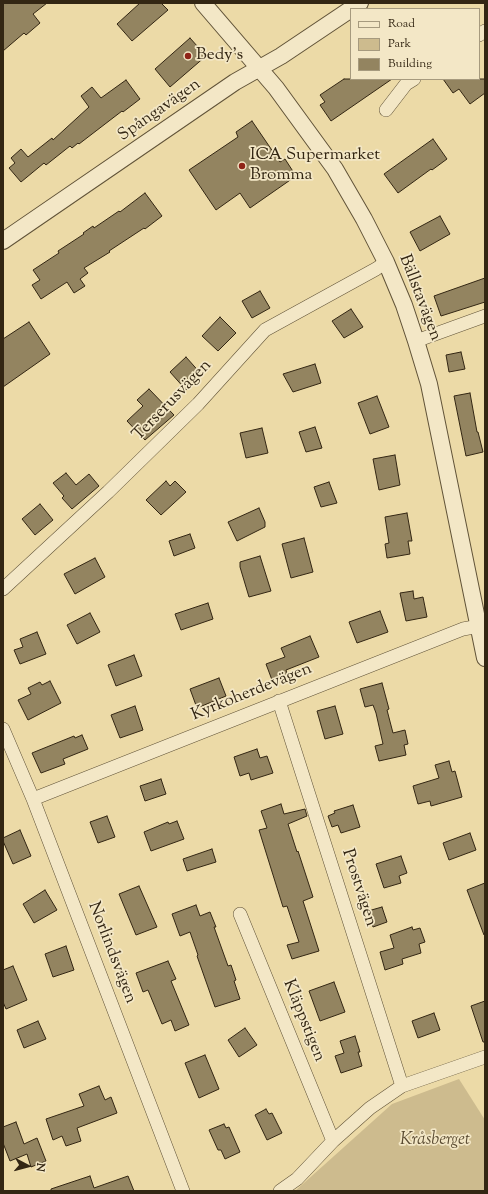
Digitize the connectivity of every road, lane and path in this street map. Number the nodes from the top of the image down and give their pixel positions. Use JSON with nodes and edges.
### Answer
{"nodes":[{"id":1,"x":203,"y":3,"type":"edge"},
{"id":2,"x":350,"y":10,"type":"edge"},
{"id":3,"x":260,"y":68,"type":"junction"},
{"id":4,"x":412,"y":80,"type":"edge"},
{"id":5,"x":386,"y":110,"type":"dead end"},
{"id":6,"x":3,"y":241,"type":"edge"},
{"id":7,"x":386,"y":262,"type":"junction"},
{"id":8,"x":485,"y":316,"type":"edge"},
{"id":9,"x":416,"y":341,"type":"junction"},
{"id":10,"x":3,"y":589,"type":"edge"},
{"id":11,"x":482,"y":625,"type":"edge"},
{"id":12,"x":485,"y":658,"type":"edge"},
{"id":13,"x":279,"y":701,"type":"junction"},
{"id":14,"x":3,"y":729,"type":"edge"},
{"id":15,"x":33,"y":799,"type":"junction"},
{"id":16,"x":240,"y":914,"type":"dead end"},
{"id":17,"x":485,"y":1057,"type":"edge"},
{"id":18,"x":402,"y":1086,"type":"junction"},
{"id":19,"x":333,"y":1141,"type":"junction"},
{"id":20,"x":183,"y":1191,"type":"edge"},
{"id":21,"x":280,"y":1191,"type":"edge"}],
"edges":[{"from":1,"to":3,"type":"street","name":"Bällstavägen"},
{"from":2,"to":3,"type":"street","name":"Spångavägen"},
{"from":3,"to":6,"type":"street","name":"Spångavägen"},
{"from":3,"to":7,"type":"street","name":"Bällstavägen"},
{"from":4,"to":5,"type":"street"},
{"from":7,"to":9,"type":"street","name":"Bällstavägen"},
{"from":7,"to":10,"type":"street","name":"Terserusvägen"},
{"from":8,"to":9,"type":"street"},
{"from":9,"to":11,"type":"street","name":"Bällstavägen"},
{"from":11,"to":12,"type":"street","name":"Bällstavägen"},
{"from":11,"to":13,"type":"street","name":"Kyrkoherdevägen"},
{"from":13,"to":15,"type":"street","name":"Kyrkoherdevägen"},
{"from":13,"to":18,"type":"street","name":"Prostvägen"},
{"from":14,"to":15,"type":"street","name":"Norlindsvägen"},
{"from":15,"to":20,"type":"street","name":"Norlindsvägen"},
{"from":16,"to":19,"type":"street","name":"Kläppstigen"},
{"from":17,"to":18,"type":"street"},
{"from":18,"to":19,"type":"street"},
{"from":19,"to":21,"type":"street"}]}
